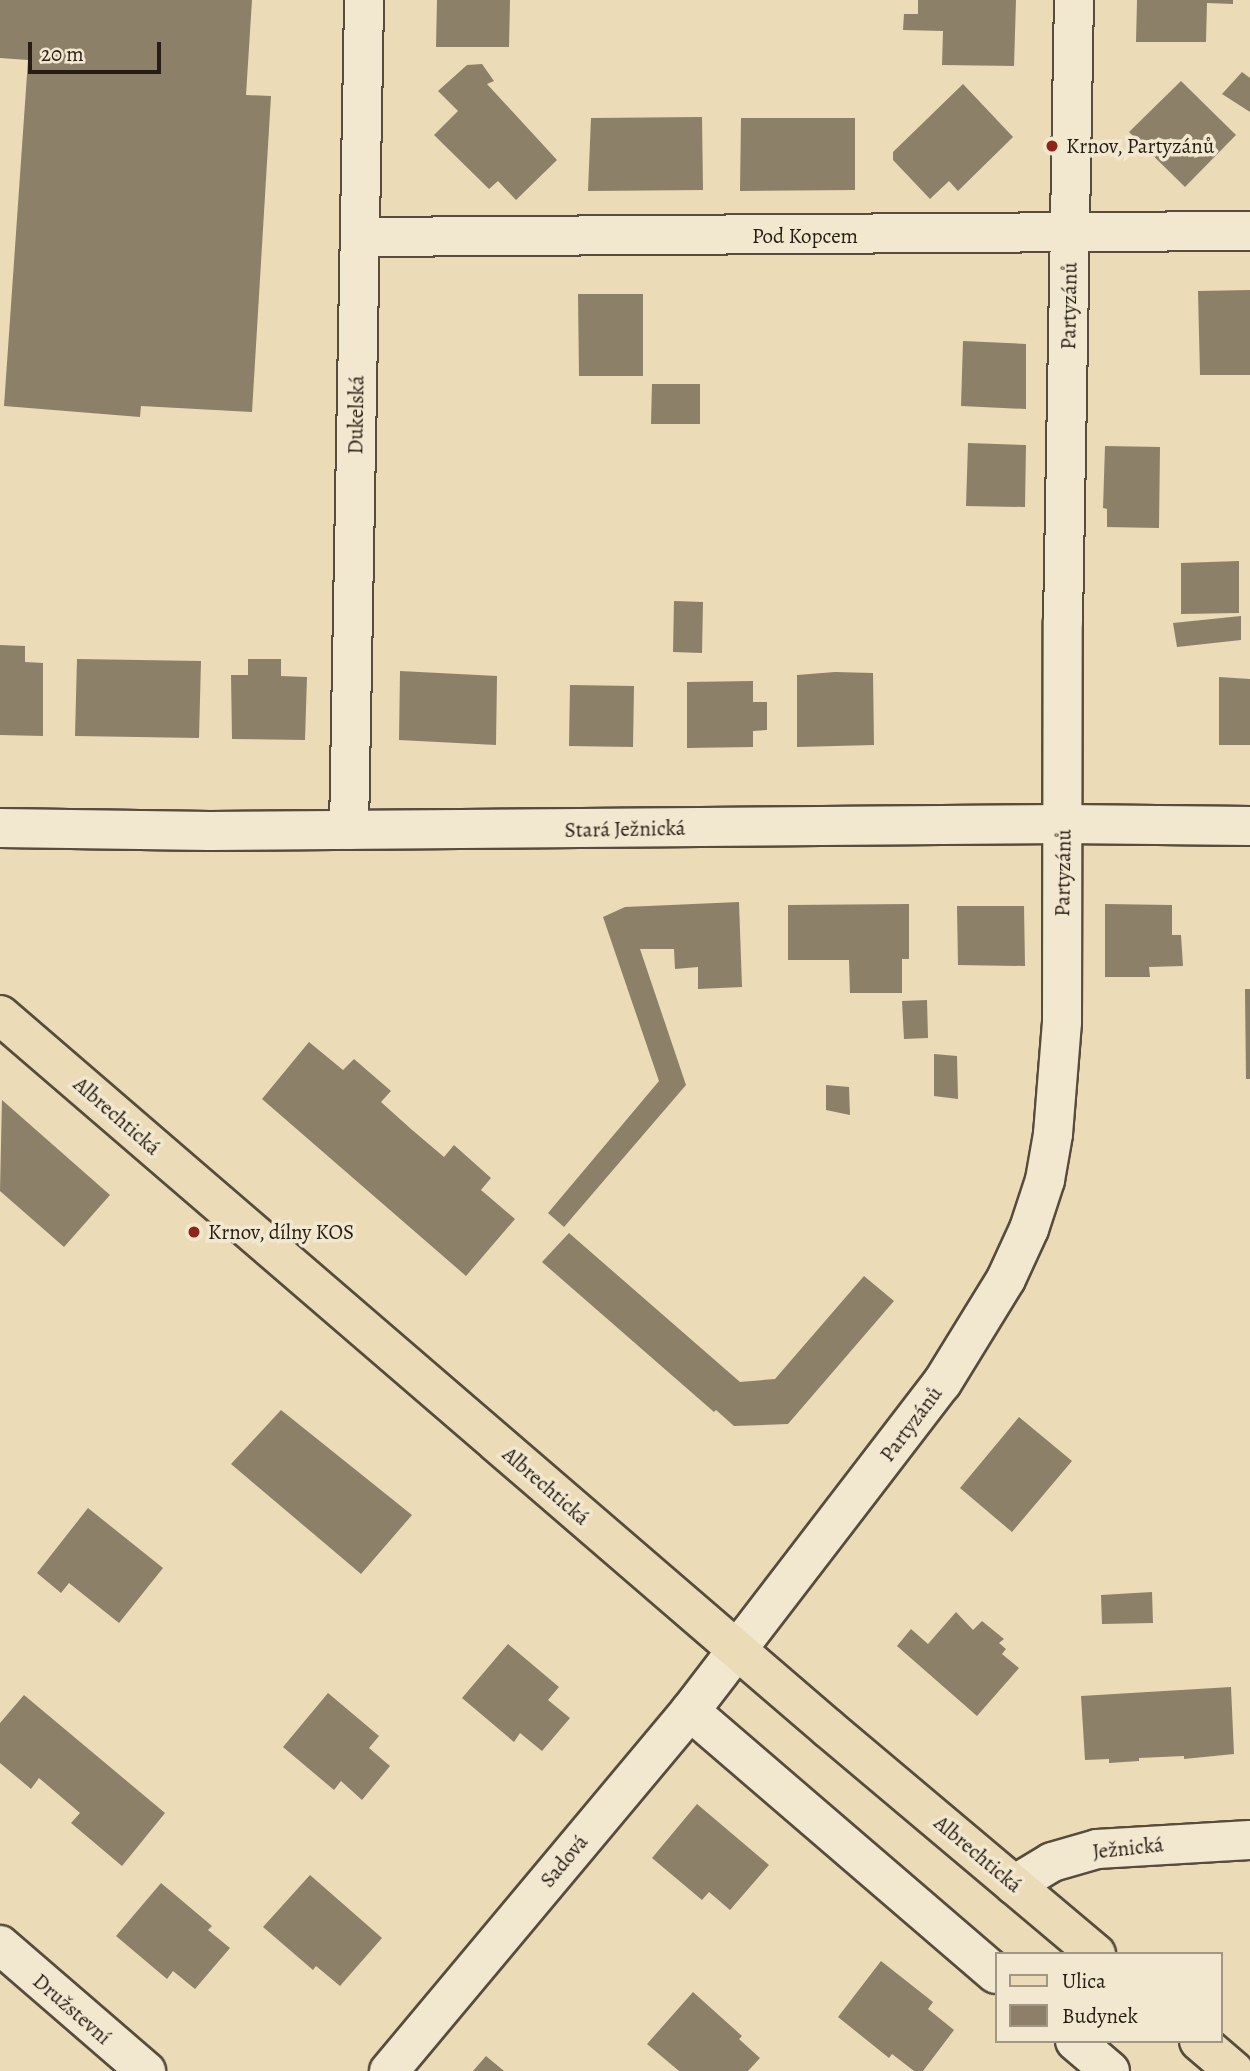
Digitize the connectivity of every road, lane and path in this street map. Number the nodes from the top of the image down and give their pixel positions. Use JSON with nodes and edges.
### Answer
{"nodes":[{"id":1,"x":363,"y":0,"type":"edge"},
{"id":2,"x":1074,"y":0,"type":"edge"},
{"id":3,"x":1250,"y":232,"type":"edge"},
{"id":4,"x":1071,"y":234,"type":"junction"},
{"id":5,"x":360,"y":237,"type":"junction"},
{"id":6,"x":1064,"y":824,"type":"junction"},
{"id":7,"x":1250,"y":826,"type":"edge"},
{"id":8,"x":0,"y":828,"type":"edge"},
{"id":9,"x":349,"y":830,"type":"junction"},
{"id":10,"x":0,"y":1015,"type":"edge"},
{"id":11,"x":738,"y":1650,"type":"junction"},
{"id":12,"x":690,"y":1711,"type":"junction"},
{"id":13,"x":1250,"y":1840,"type":"edge"},
{"id":14,"x":1014,"y":1885,"type":"junction"},
{"id":15,"x":0,"y":1945,"type":"edge"},
{"id":16,"x":1094,"y":1952,"type":"edge"},
{"id":17,"x":995,"y":1972,"type":"edge"},
{"id":18,"x":1077,"y":2043,"type":"edge"},
{"id":19,"x":1201,"y":2043,"type":"edge"},
{"id":20,"x":146,"y":2071,"type":"edge"},
{"id":21,"x":389,"y":2071,"type":"edge"},
{"id":22,"x":1110,"y":2071,"type":"edge"},
{"id":23,"x":1234,"y":2071,"type":"edge"}],
"edges":[{"from":1,"to":5,"type":"street","name":"Dukelská"},
{"from":2,"to":4,"type":"street","name":"Partyzánů"},
{"from":3,"to":4,"type":"street","name":"Pod Kopcem"},
{"from":4,"to":5,"type":"street","name":"Pod Kopcem"},
{"from":4,"to":6,"type":"street","name":"Partyzánů"},
{"from":5,"to":9,"type":"street","name":"Dukelská"},
{"from":6,"to":7,"type":"street","name":"Stará Ježnická"},
{"from":6,"to":9,"type":"street","name":"Stará Ježnická"},
{"from":6,"to":11,"type":"street","name":"Partyzánů"},
{"from":8,"to":9,"type":"street","name":"Stará Ježnická"},
{"from":10,"to":11,"type":"main road","name":"Albrechtická"},
{"from":11,"to":12,"type":"street","name":"Sadová"},
{"from":11,"to":14,"type":"main road","name":"Albrechtická"},
{"from":12,"to":17,"type":"street"},
{"from":12,"to":21,"type":"street","name":"Sadová"},
{"from":13,"to":14,"type":"street","name":"Ježnická"},
{"from":14,"to":16,"type":"main road","name":"Albrechtická"},
{"from":15,"to":20,"type":"street","name":"Družstevní"},
{"from":18,"to":22,"type":"street"},
{"from":19,"to":23,"type":"main road"}]}
